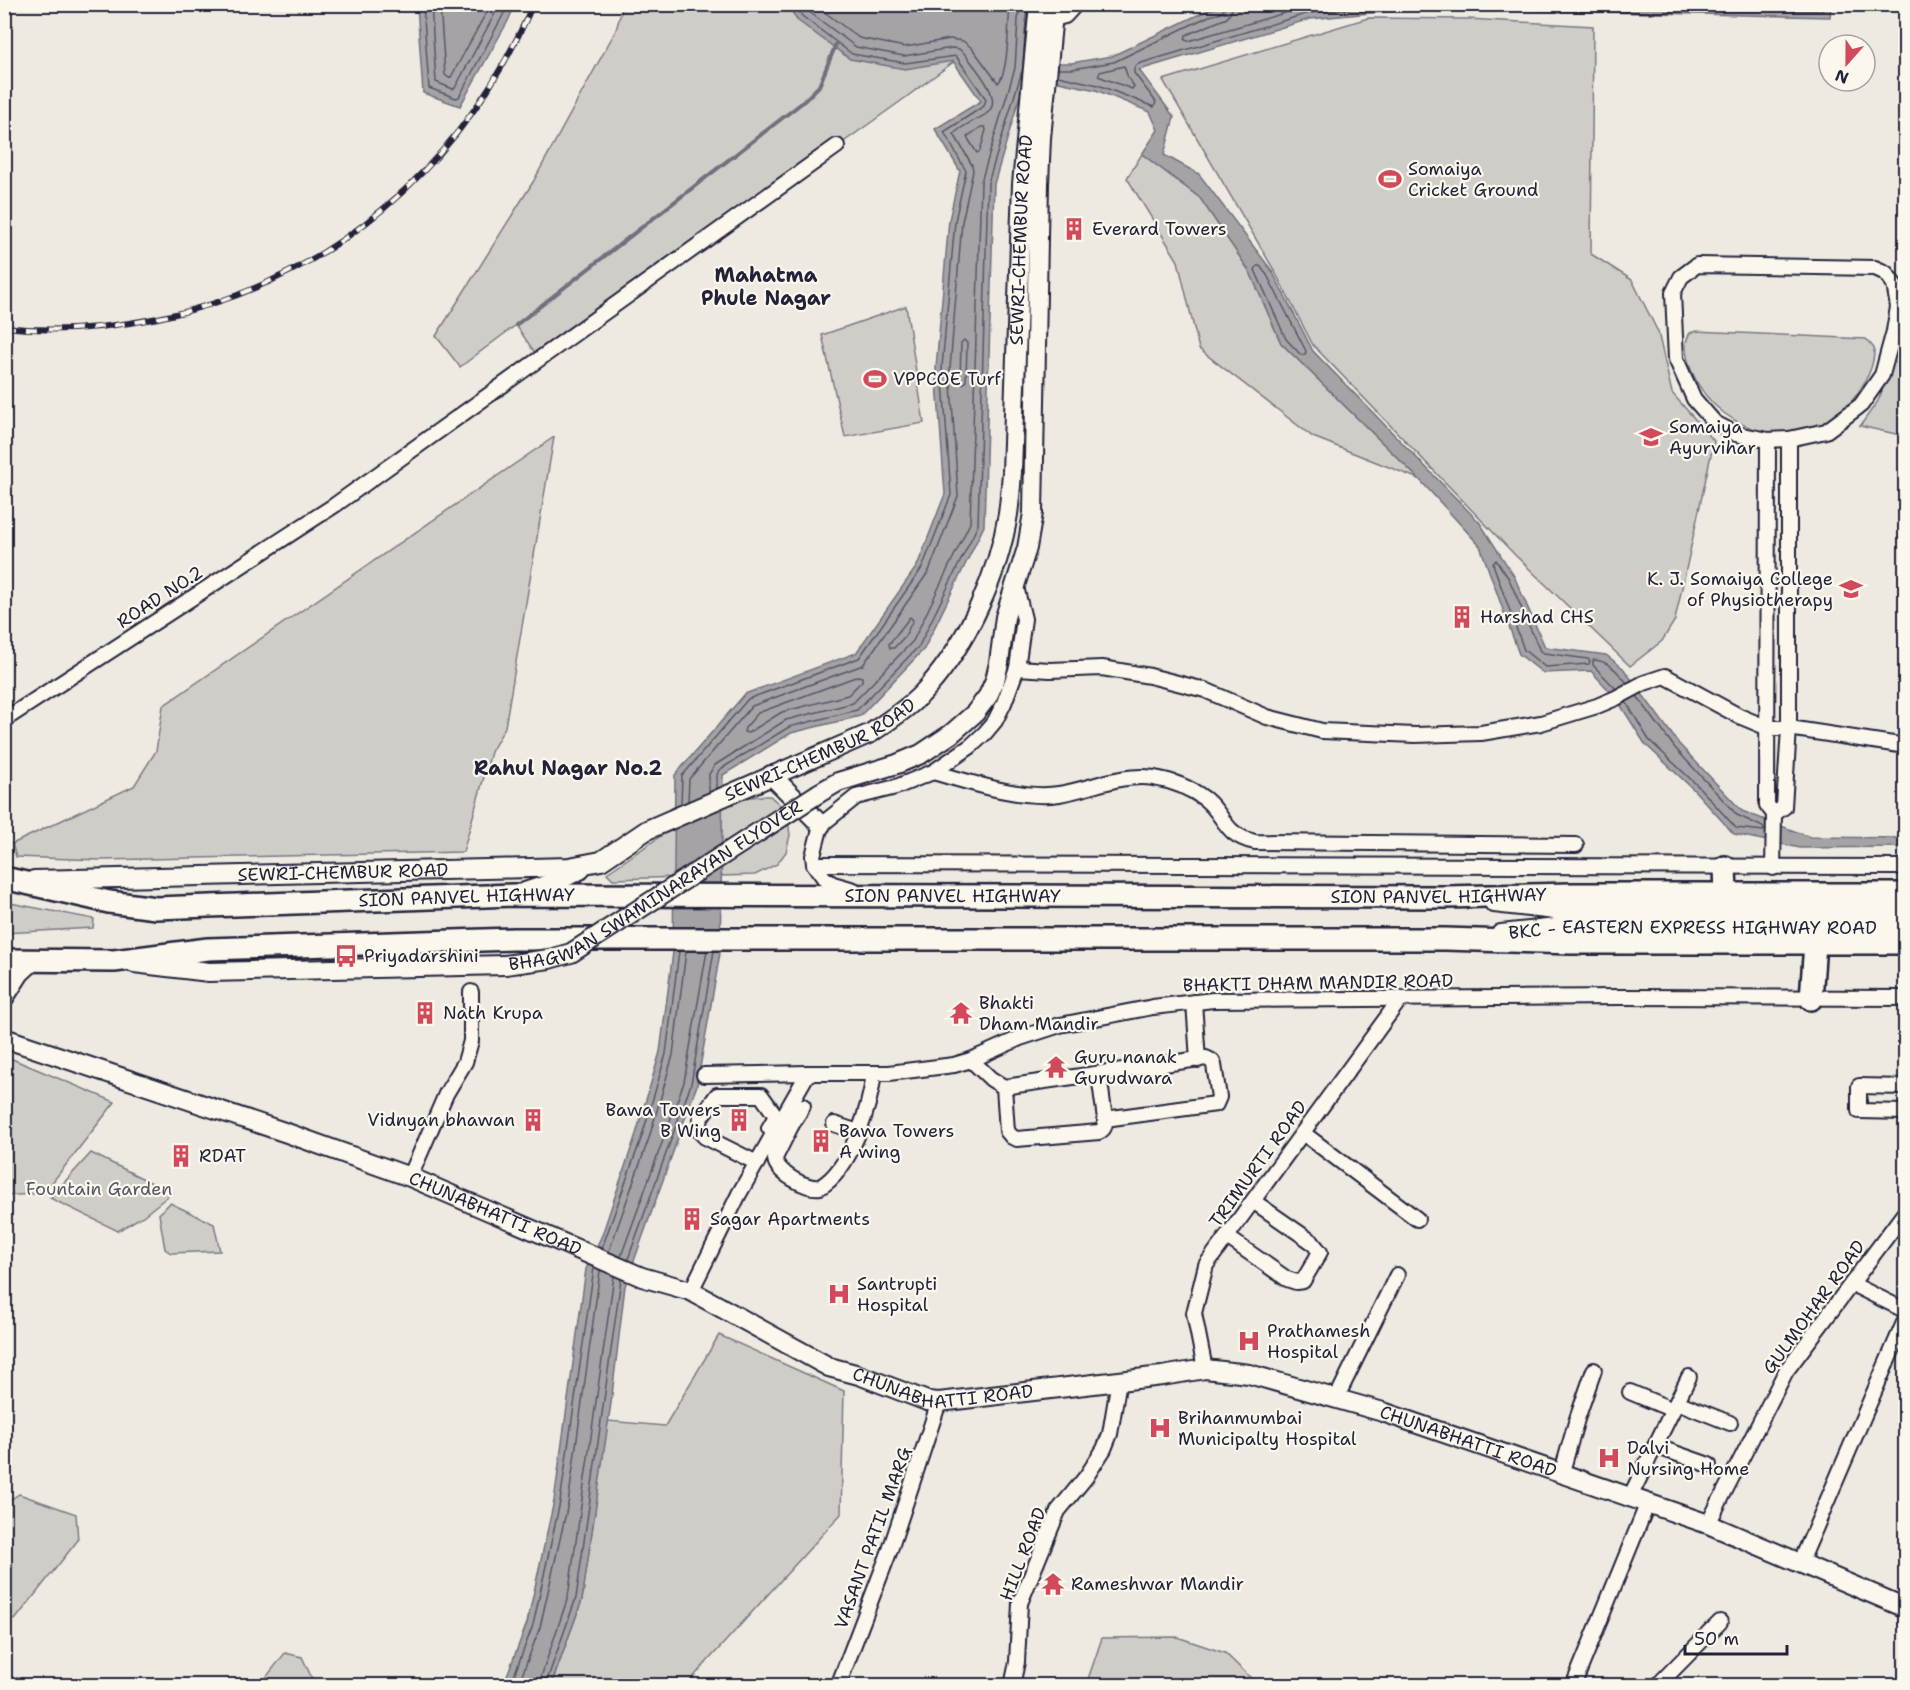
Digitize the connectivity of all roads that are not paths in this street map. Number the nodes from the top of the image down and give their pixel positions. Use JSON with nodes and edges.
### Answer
{"nodes":[{"id":1,"x":1039,"y":4,"type":"edge"},
{"id":2,"x":1076,"y":4,"type":"edge"},
{"id":3,"x":1054,"y":12,"type":"edge"},
{"id":4,"x":1042,"y":53,"type":"junction"},
{"id":5,"x":837,"y":146,"type":"dead end"},
{"id":6,"x":1032,"y":168,"type":"junction"},
{"id":7,"x":1789,"y":439,"type":"junction"},
{"id":8,"x":1768,"y":440,"type":"junction"},
{"id":9,"x":1016,"y":587,"type":"junction"},
{"id":10,"x":1017,"y":668,"type":"junction"},
{"id":11,"x":4,"y":720,"type":"edge"},
{"id":12,"x":1768,"y":728,"type":"junction"},
{"id":13,"x":1789,"y":728,"type":"junction"},
{"id":14,"x":1905,"y":746,"type":"edge"},
{"id":15,"x":933,"y":772,"type":"junction"},
{"id":16,"x":771,"y":775,"type":"junction"},
{"id":17,"x":1774,"y":817,"type":"junction"},
{"id":18,"x":821,"y":825,"type":"junction"},
{"id":19,"x":1576,"y":845,"type":"dead end"},
{"id":20,"x":601,"y":861,"type":"junction"},
{"id":21,"x":814,"y":864,"type":"junction"},
{"id":22,"x":1725,"y":867,"type":"junction"},
{"id":23,"x":1905,"y":867,"type":"edge"},
{"id":24,"x":1773,"y":868,"type":"junction"},
{"id":25,"x":11,"y":879,"type":"edge"},
{"id":26,"x":1726,"y":894,"type":"junction"},
{"id":27,"x":1905,"y":894,"type":"edge"},
{"id":28,"x":513,"y":896,"type":"junction"},
{"id":29,"x":875,"y":897,"type":"junction"},
{"id":30,"x":1445,"y":897,"type":"junction"},
{"id":31,"x":1905,"y":910,"type":"edge"},
{"id":32,"x":1763,"y":919,"type":"junction"},
{"id":33,"x":1905,"y":928,"type":"edge"},
{"id":34,"x":1445,"y":939,"type":"junction"},
{"id":35,"x":1815,"y":943,"type":"junction"},
{"id":36,"x":1905,"y":944,"type":"edge"},
{"id":37,"x":4,"y":960,"type":"edge"},
{"id":38,"x":33,"y":961,"type":"junction"},
{"id":39,"x":114,"y":961,"type":"junction"},
{"id":40,"x":471,"y":992,"type":"dead end"},
{"id":41,"x":1401,"y":998,"type":"junction"},
{"id":42,"x":1905,"y":998,"type":"edge"},
{"id":43,"x":4,"y":999,"type":"edge"},
{"id":44,"x":1811,"y":999,"type":"junction"},
{"id":45,"x":1194,"y":1002,"type":"junction"},
{"id":46,"x":4,"y":1038,"type":"edge"},
{"id":47,"x":971,"y":1060,"type":"junction"},
{"id":48,"x":1197,"y":1060,"type":"junction"},
{"id":49,"x":808,"y":1073,"type":"junction"},
{"id":50,"x":874,"y":1073,"type":"junction"},
{"id":51,"x":739,"y":1074,"type":"junction"},
{"id":52,"x":704,"y":1075,"type":"dead end"},
{"id":53,"x":1100,"y":1075,"type":"junction"},
{"id":54,"x":1004,"y":1087,"type":"junction"},
{"id":55,"x":1905,"y":1087,"type":"edge"},
{"id":56,"x":737,"y":1095,"type":"junction"},
{"id":57,"x":803,"y":1106,"type":"dead end"},
{"id":58,"x":1905,"y":1112,"type":"edge"},
{"id":59,"x":1105,"y":1119,"type":"junction"},
{"id":60,"x":786,"y":1123,"type":"junction"},
{"id":61,"x":834,"y":1124,"type":"dead end"},
{"id":62,"x":858,"y":1132,"type":"junction"},
{"id":63,"x":1303,"y":1132,"type":"junction"},
{"id":64,"x":754,"y":1161,"type":"junction"},
{"id":65,"x":410,"y":1177,"type":"junction"},
{"id":66,"x":1253,"y":1201,"type":"junction"},
{"id":67,"x":1905,"y":1211,"type":"edge"},
{"id":68,"x":1417,"y":1219,"type":"dead end"},
{"id":69,"x":1227,"y":1237,"type":"junction"},
{"id":70,"x":1397,"y":1275,"type":"dead end"},
{"id":71,"x":1851,"y":1284,"type":"junction"},
{"id":72,"x":691,"y":1290,"type":"junction"},
{"id":73,"x":1905,"y":1311,"type":"edge"},
{"id":74,"x":1905,"y":1318,"type":"edge"},
{"id":75,"x":1205,"y":1369,"type":"junction"},
{"id":76,"x":1594,"y":1370,"type":"dead end"},
{"id":77,"x":1689,"y":1377,"type":"dead end"},
{"id":78,"x":1119,"y":1380,"type":"junction"},
{"id":79,"x":1630,"y":1392,"type":"dead end"},
{"id":80,"x":1336,"y":1399,"type":"junction"},
{"id":81,"x":939,"y":1402,"type":"junction"},
{"id":82,"x":1675,"y":1406,"type":"junction"},
{"id":83,"x":1730,"y":1423,"type":"dead end"},
{"id":84,"x":1655,"y":1446,"type":"junction"},
{"id":85,"x":1709,"y":1465,"type":"dead end"},
{"id":86,"x":1562,"y":1475,"type":"junction"},
{"id":87,"x":1629,"y":1498,"type":"junction"},
{"id":88,"x":1647,"y":1505,"type":"junction"},
{"id":89,"x":1708,"y":1524,"type":"junction"},
{"id":90,"x":1800,"y":1564,"type":"junction"},
{"id":91,"x":1905,"y":1608,"type":"edge"},
{"id":92,"x":1720,"y":1622,"type":"dead end"},
{"id":93,"x":837,"y":1686,"type":"edge"},
{"id":94,"x":1012,"y":1686,"type":"edge"},
{"id":95,"x":1573,"y":1686,"type":"edge"},
{"id":96,"x":1657,"y":1686,"type":"edge"}],
"edges":[{"from":1,"to":4,"type":"main road"},
{"from":2,"to":3,"type":"street"},
{"from":3,"to":4,"type":"main road"},
{"from":4,"to":6,"type":"main road"},
{"from":5,"to":11,"type":"street","name":"ROAD NO.2"},
{"from":6,"to":9,"type":"main road","name":"BHAGWAN SWAMINARAYAN FLYOVER"},
{"from":6,"to":16,"type":"main road","name":"SEWRI-CHEMBUR ROAD"},
{"from":7,"to":8,"type":"street"},
{"from":7,"to":8,"type":"street"},
{"from":7,"to":13,"type":"street"},
{"from":8,"to":12,"type":"street"},
{"from":9,"to":10,"type":"street"},
{"from":9,"to":39,"type":"main road","name":"BHAGWAN SWAMINARAYAN FLYOVER","bridge":true},
{"from":10,"to":12,"type":"street"},
{"from":10,"to":15,"type":"street"},
{"from":12,"to":13,"type":"street"},
{"from":12,"to":17,"type":"street"},
{"from":13,"to":14,"type":"street"},
{"from":13,"to":17,"type":"street"},
{"from":15,"to":18,"type":"street"},
{"from":15,"to":19,"type":"street"},
{"from":16,"to":18,"type":"main road"},
{"from":16,"to":20,"type":"main road","name":"SEWRI-CHEMBUR ROAD"},
{"from":17,"to":24,"type":"street"},
{"from":18,"to":21,"type":"street"},
{"from":20,"to":25,"type":"main road","name":"SEWRI-CHEMBUR ROAD"},
{"from":20,"to":28,"type":"main road"},
{"from":21,"to":22,"type":"street"},
{"from":21,"to":29,"type":"street"},
{"from":22,"to":24,"type":"street"},
{"from":22,"to":26,"type":"highway"},
{"from":23,"to":24,"type":"street"},
{"from":25,"to":28,"type":"highway","name":"SION PANVEL HIGHWAY"},
{"from":26,"to":27,"type":"highway","name":"SION PANVEL HIGHWAY"},
{"from":26,"to":30,"type":"highway","name":"SION PANVEL HIGHWAY"},
{"from":28,"to":29,"type":"highway","name":"SION PANVEL HIGHWAY","bridge":true},
{"from":29,"to":30,"type":"highway","name":"SION PANVEL HIGHWAY"},
{"from":30,"to":32,"type":"main road","name":"BKC - EASTERN EXPRESS HIGHWAY ROAD"},
{"from":31,"to":32,"type":"main road","name":"BKC - EASTERN EXPRESS HIGHWAY ROAD"},
{"from":32,"to":33,"type":"main road","name":"BKC - EASTERN EXPRESS HIGHWAY ROAD"},
{"from":32,"to":34,"type":"main road","name":"BKC - EASTERN EXPRESS HIGHWAY ROAD"},
{"from":34,"to":35,"type":"highway"},
{"from":34,"to":39,"type":"highway"},
{"from":35,"to":36,"type":"highway"},
{"from":35,"to":44,"type":"highway"},
{"from":37,"to":38,"type":"highway"},
{"from":38,"to":39,"type":"highway"},
{"from":38,"to":43,"type":"main road"},
{"from":40,"to":65,"type":"street"},
{"from":41,"to":44,"type":"street","name":"BHAKTI DHAM MANDIR ROAD"},
{"from":41,"to":45,"type":"street","name":"BHAKTI DHAM MANDIR ROAD"},
{"from":41,"to":63,"type":"street","name":"TRIMURTI ROAD"},
{"from":42,"to":44,"type":"street","name":"BHAKTI DHAM MANDIR ROAD"},
{"from":45,"to":47,"type":"street","name":"BHAKTI DHAM MANDIR ROAD"},
{"from":45,"to":48,"type":"street"},
{"from":46,"to":65,"type":"main road","name":"CHUNABHATTI ROAD"},
{"from":47,"to":50,"type":"street","name":"BHAKTI DHAM MANDIR ROAD"},
{"from":47,"to":54,"type":"street"},
{"from":48,"to":53,"type":"street"},
{"from":48,"to":59,"type":"street"},
{"from":49,"to":50,"type":"street","name":"BHAKTI DHAM MANDIR ROAD"},
{"from":49,"to":51,"type":"street","name":"BHAKTI DHAM MANDIR ROAD"},
{"from":49,"to":60,"type":"street"},
{"from":50,"to":62,"type":"street"},
{"from":51,"to":52,"type":"street","name":"BHAKTI DHAM MANDIR ROAD"},
{"from":51,"to":56,"type":"street"},
{"from":53,"to":54,"type":"street"},
{"from":53,"to":59,"type":"street"},
{"from":54,"to":59,"type":"street"},
{"from":55,"to":58,"type":"street"},
{"from":56,"to":64,"type":"street"},
{"from":56,"to":64,"type":"street"},
{"from":57,"to":60,"type":"street"},
{"from":60,"to":62,"type":"street"},
{"from":60,"to":64,"type":"street"},
{"from":61,"to":62,"type":"street"},
{"from":63,"to":66,"type":"street","name":"TRIMURTI ROAD"},
{"from":63,"to":68,"type":"street"},
{"from":64,"to":72,"type":"street"},
{"from":65,"to":72,"type":"main road","name":"CHUNABHATTI ROAD"},
{"from":66,"to":69,"type":"street","name":"TRIMURTI ROAD"},
{"from":66,"to":69,"type":"street"},
{"from":67,"to":71,"type":"street","name":"GULMOHAR ROAD"},
{"from":69,"to":75,"type":"street","name":"TRIMURTI ROAD"},
{"from":70,"to":80,"type":"street"},
{"from":71,"to":73,"type":"street"},
{"from":71,"to":89,"type":"street","name":"GULMOHAR ROAD"},
{"from":72,"to":81,"type":"main road","name":"CHUNABHATTI ROAD"},
{"from":74,"to":90,"type":"street"},
{"from":75,"to":78,"type":"main road","name":"CHUNABHATTI ROAD"},
{"from":75,"to":80,"type":"main road","name":"CHUNABHATTI ROAD"},
{"from":76,"to":86,"type":"street"},
{"from":77,"to":82,"type":"street"},
{"from":78,"to":81,"type":"main road","name":"CHUNABHATTI ROAD"},
{"from":78,"to":94,"type":"street","name":"HILL ROAD"},
{"from":79,"to":82,"type":"street"},
{"from":80,"to":86,"type":"main road","name":"CHUNABHATTI ROAD"},
{"from":81,"to":93,"type":"street","name":"VASANT PATIL MARG"},
{"from":82,"to":83,"type":"street"},
{"from":82,"to":84,"type":"street"},
{"from":84,"to":85,"type":"street"},
{"from":84,"to":87,"type":"street"},
{"from":86,"to":87,"type":"main road","name":"CHUNABHATTI ROAD"},
{"from":87,"to":88,"type":"main road","name":"CHUNABHATTI ROAD"},
{"from":88,"to":89,"type":"main road","name":"CHUNABHATTI ROAD"},
{"from":88,"to":95,"type":"street"},
{"from":89,"to":90,"type":"main road","name":"CHUNABHATTI ROAD"},
{"from":90,"to":91,"type":"main road","name":"CHUNABHATTI ROAD"},
{"from":92,"to":96,"type":"street"}]}
